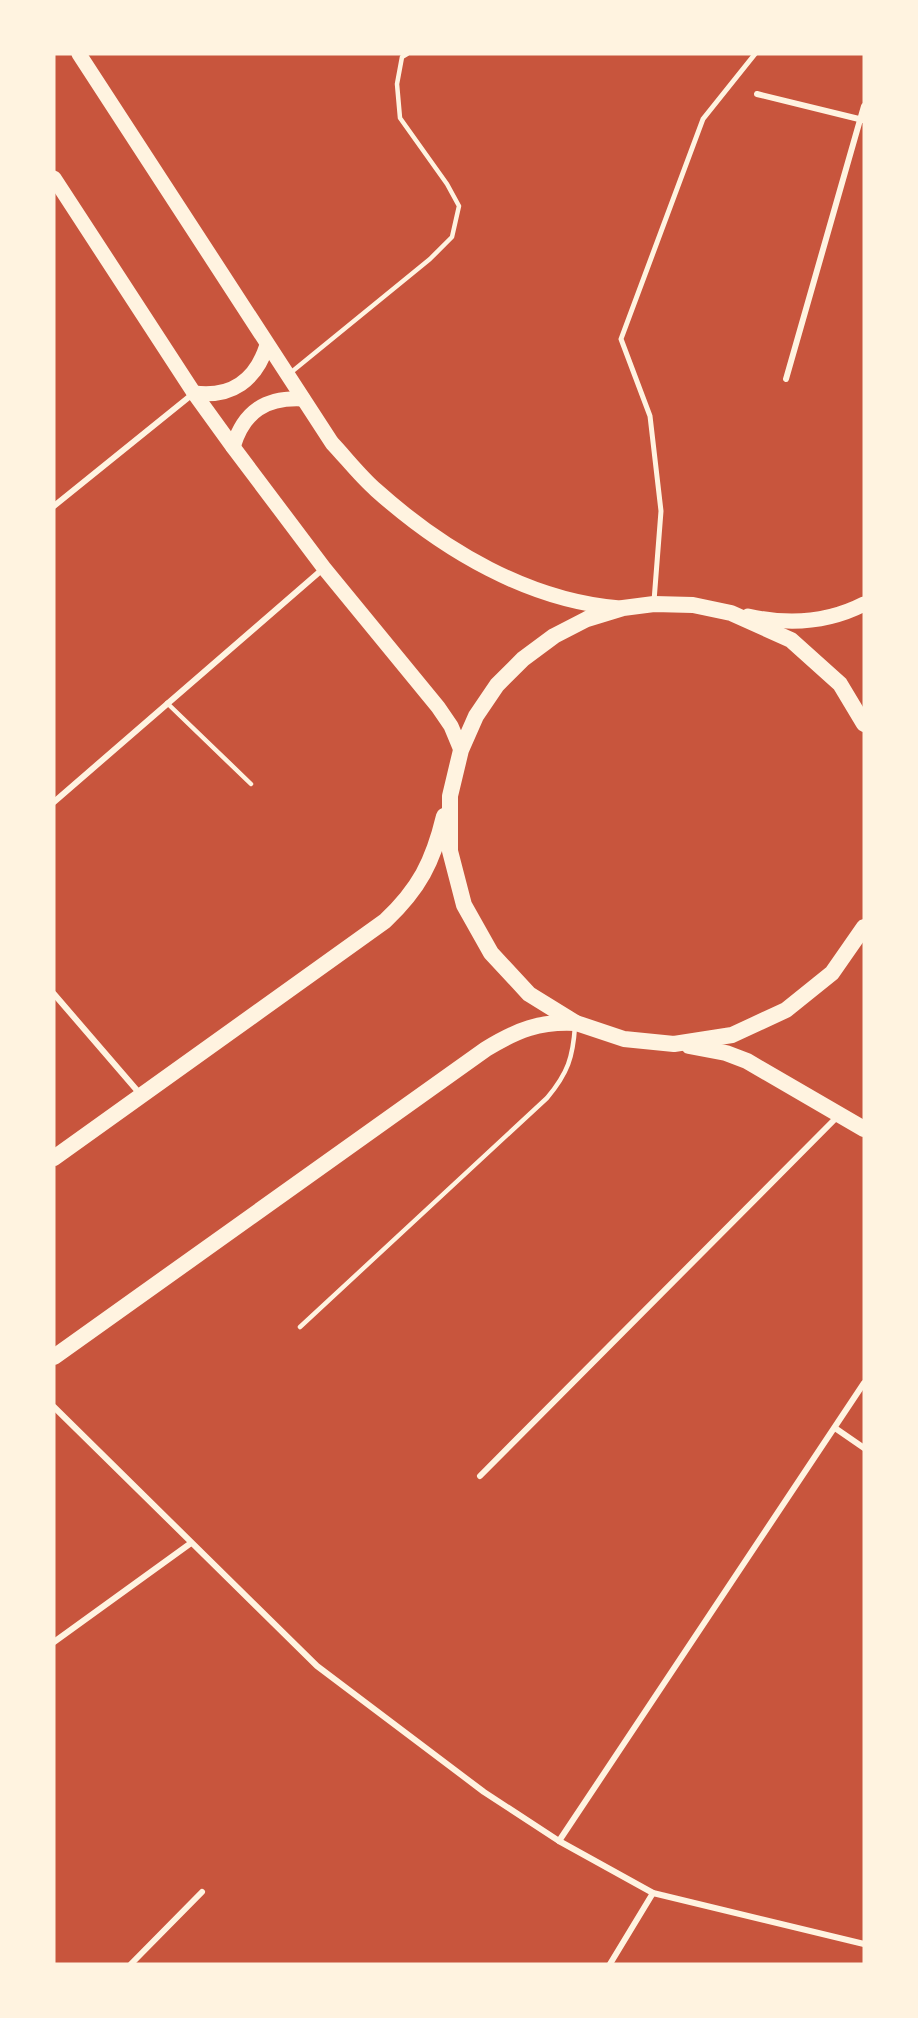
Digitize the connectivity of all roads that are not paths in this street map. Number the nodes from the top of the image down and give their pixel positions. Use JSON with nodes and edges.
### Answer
{"nodes":[{"id":1,"x":79,"y":54,"type":"edge"},
{"id":2,"x":406,"y":54,"type":"edge"},
{"id":3,"x":755,"y":54,"type":"edge"},
{"id":4,"x":757,"y":94,"type":"dead end"},
{"id":5,"x":864,"y":106,"type":"edge"},
{"id":6,"x":862,"y":120,"type":"edge"},
{"id":7,"x":54,"y":178,"type":"edge"},
{"id":8,"x":267,"y":345,"type":"junction"},
{"id":9,"x":287,"y":375,"type":"junction"},
{"id":10,"x":786,"y":379,"type":"dead end"},
{"id":11,"x":194,"y":393,"type":"junction"},
{"id":12,"x":303,"y":399,"type":"junction"},
{"id":13,"x":233,"y":447,"type":"junction"},
{"id":14,"x":54,"y":506,"type":"edge"},
{"id":15,"x":324,"y":568,"type":"junction"},
{"id":16,"x":864,"y":603,"type":"edge"},
{"id":17,"x":654,"y":604,"type":"junction"},
{"id":18,"x":623,"y":608,"type":"junction"},
{"id":19,"x":732,"y":613,"type":"junction"},
{"id":20,"x":167,"y":703,"type":"junction"},
{"id":21,"x":864,"y":724,"type":"edge"},
{"id":22,"x":460,"y":750,"type":"junction"},
{"id":23,"x":251,"y":784,"type":"dead end"},
{"id":24,"x":450,"y":796,"type":"junction"},
{"id":25,"x":54,"y":802,"type":"edge"},
{"id":26,"x":864,"y":927,"type":"edge"},
{"id":27,"x":54,"y":994,"type":"edge"},
{"id":28,"x":576,"y":1023,"type":"junction"},
{"id":29,"x":674,"y":1044,"type":"junction"},
{"id":30,"x":142,"y":1095,"type":"junction"},
{"id":31,"x":840,"y":1115,"type":"junction"},
{"id":32,"x":864,"y":1129,"type":"edge"},
{"id":33,"x":54,"y":1158,"type":"edge"},
{"id":34,"x":300,"y":1327,"type":"dead end"},
{"id":35,"x":54,"y":1357,"type":"edge"},
{"id":36,"x":864,"y":1383,"type":"edge"},
{"id":37,"x":54,"y":1407,"type":"edge"},
{"id":38,"x":835,"y":1428,"type":"junction"},
{"id":39,"x":864,"y":1448,"type":"edge"},
{"id":40,"x":480,"y":1476,"type":"dead end"},
{"id":41,"x":191,"y":1543,"type":"junction"},
{"id":42,"x":54,"y":1642,"type":"edge"},
{"id":43,"x":559,"y":1841,"type":"junction"},
{"id":44,"x":202,"y":1892,"type":"dead end"},
{"id":45,"x":653,"y":1893,"type":"junction"},
{"id":46,"x":864,"y":1944,"type":"edge"},
{"id":47,"x":131,"y":1964,"type":"edge"},
{"id":48,"x":610,"y":1964,"type":"edge"}],
"edges":[{"from":1,"to":8,"type":"main road"},
{"from":2,"to":9,"type":"lane"},
{"from":3,"to":17,"type":"street"},
{"from":4,"to":6,"type":"street"},
{"from":5,"to":6,"type":"street"},
{"from":6,"to":10,"type":"street"},
{"from":7,"to":11,"type":"main road"},
{"from":8,"to":9,"type":"main road"},
{"from":8,"to":11,"type":"main road"},
{"from":9,"to":12,"type":"main road"},
{"from":11,"to":13,"type":"main road"},
{"from":11,"to":14,"type":"street"},
{"from":12,"to":13,"type":"main road"},
{"from":12,"to":18,"type":"main road"},
{"from":13,"to":15,"type":"main road"},
{"from":15,"to":20,"type":"street"},
{"from":15,"to":22,"type":"main road"},
{"from":16,"to":19,"type":"main road"},
{"from":17,"to":18,"type":"highway"},
{"from":17,"to":19,"type":"highway"},
{"from":18,"to":22,"type":"highway"},
{"from":19,"to":21,"type":"highway"},
{"from":20,"to":23,"type":"lane"},
{"from":20,"to":25,"type":"street"},
{"from":22,"to":24,"type":"highway"},
{"from":24,"to":28,"type":"highway"},
{"from":24,"to":30,"type":"highway"},
{"from":26,"to":29,"type":"highway"},
{"from":27,"to":30,"type":"street"},
{"from":28,"to":29,"type":"highway"},
{"from":28,"to":34,"type":"lane"},
{"from":28,"to":35,"type":"highway"},
{"from":29,"to":31,"type":"highway"},
{"from":30,"to":33,"type":"highway"},
{"from":31,"to":32,"type":"highway"},
{"from":31,"to":40,"type":"street"},
{"from":36,"to":38,"type":"street"},
{"from":37,"to":41,"type":"street"},
{"from":38,"to":39,"type":"street"},
{"from":38,"to":43,"type":"street"},
{"from":41,"to":42,"type":"street"},
{"from":41,"to":43,"type":"street"},
{"from":43,"to":45,"type":"street"},
{"from":44,"to":47,"type":"street"},
{"from":45,"to":46,"type":"street"},
{"from":45,"to":48,"type":"street"}]}
